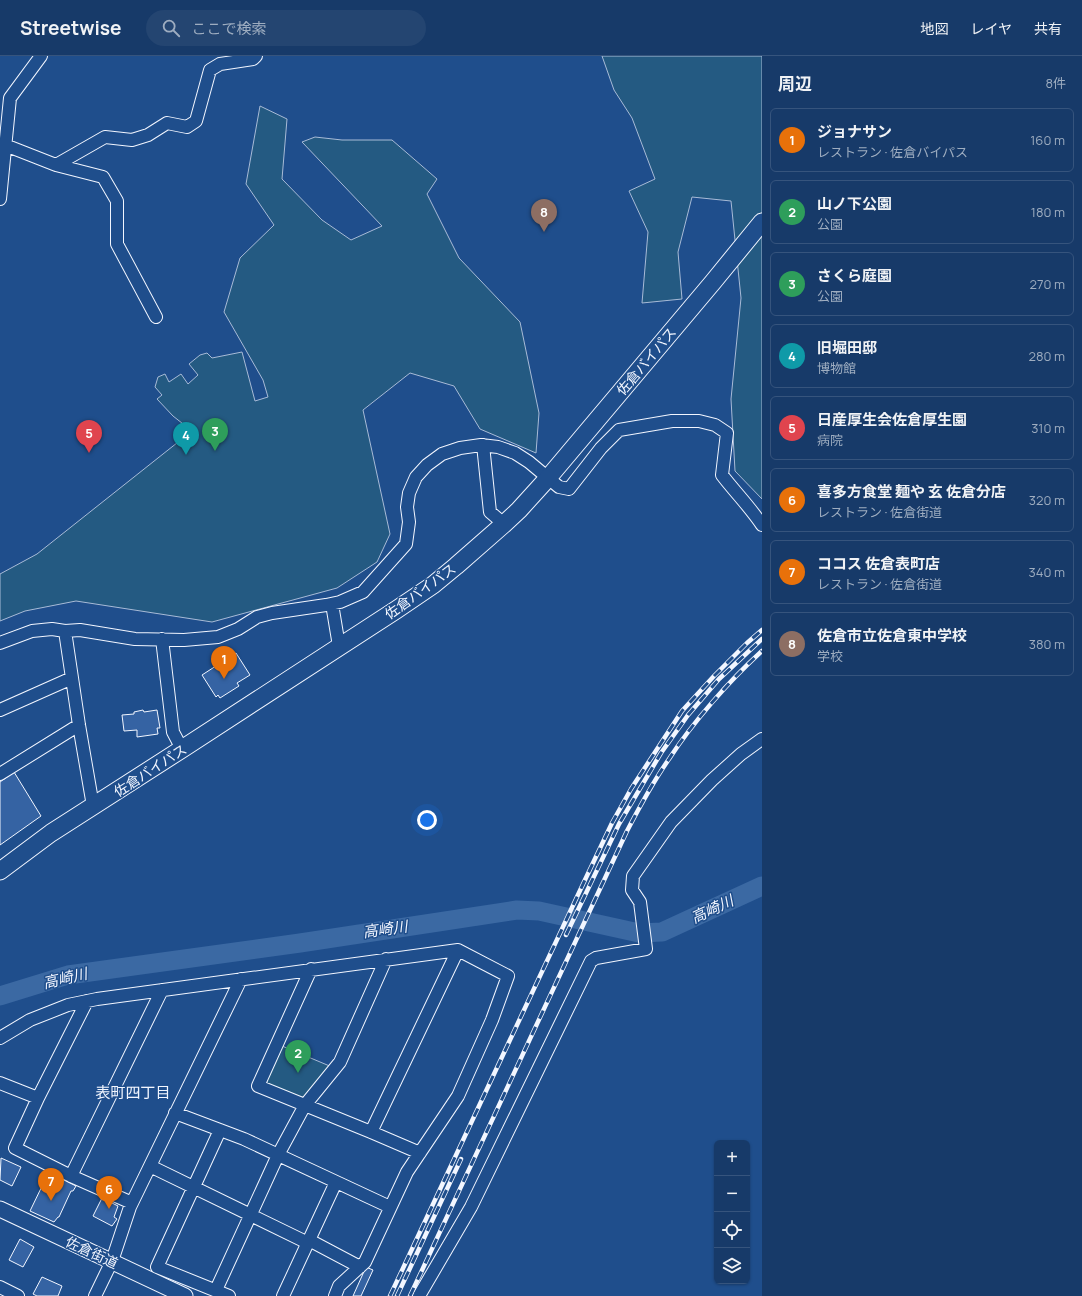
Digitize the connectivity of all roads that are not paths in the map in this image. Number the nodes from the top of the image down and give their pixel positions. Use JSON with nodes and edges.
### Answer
{"nodes":[{"id":1,"x":41,"y":56,"type":"edge"},
{"id":2,"x":256,"y":56,"type":"edge"},
{"id":3,"x":10,"y":98,"type":"junction"},
{"id":4,"x":0,"y":110,"type":"edge"},
{"id":5,"x":3,"y":147,"type":"edge"},
{"id":6,"x":56,"y":165,"type":"junction"},
{"id":7,"x":0,"y":199,"type":"edge"},
{"id":8,"x":762,"y":222,"type":"edge"},
{"id":9,"x":156,"y":317,"type":"dead end"},
{"id":10,"x":483,"y":446,"type":"junction"},
{"id":11,"x":548,"y":478,"type":"junction"},
{"id":12,"x":504,"y":524,"type":"junction"},
{"id":13,"x":762,"y":525,"type":"edge"},
{"id":14,"x":332,"y":604,"type":"junction"},
{"id":15,"x":65,"y":631,"type":"junction"},
{"id":16,"x":162,"y":639,"type":"junction"},
{"id":17,"x":0,"y":643,"type":"edge"},
{"id":18,"x":339,"y":646,"type":"junction"},
{"id":19,"x":72,"y":678,"type":"junction"},
{"id":20,"x":0,"y":710,"type":"edge"},
{"id":21,"x":79,"y":725,"type":"junction"},
{"id":22,"x":762,"y":739,"type":"edge"},
{"id":23,"x":182,"y":749,"type":"junction"},
{"id":24,"x":0,"y":774,"type":"edge"},
{"id":25,"x":93,"y":806,"type":"junction"},
{"id":26,"x":0,"y":871,"type":"edge"},
{"id":27,"x":458,"y":950,"type":"junction"},
{"id":28,"x":386,"y":959,"type":"junction"},
{"id":29,"x":311,"y":969,"type":"junction"},
{"id":30,"x":241,"y":979,"type":"junction"},
{"id":31,"x":162,"y":990,"type":"junction"},
{"id":32,"x":87,"y":1001,"type":"junction"},
{"id":33,"x":0,"y":1038,"type":"edge"},
{"id":34,"x":0,"y":1083,"type":"edge"},
{"id":35,"x":38,"y":1098,"type":"junction"},
{"id":36,"x":305,"y":1104,"type":"junction"},
{"id":37,"x":175,"y":1113,"type":"junction"},
{"id":38,"x":220,"y":1130,"type":"junction"},
{"id":39,"x":371,"y":1132,"type":"junction"},
{"id":40,"x":420,"y":1153,"type":"junction"},
{"id":41,"x":278,"y":1155,"type":"junction"},
{"id":42,"x":150,"y":1166,"type":"junction"},
{"id":43,"x":71,"y":1176,"type":"junction"},
{"id":44,"x":336,"y":1182,"type":"junction"},
{"id":45,"x":193,"y":1187,"type":"junction"},
{"id":46,"x":132,"y":1203,"type":"junction"},
{"id":47,"x":390,"y":1207,"type":"junction"},
{"id":48,"x":1,"y":1211,"type":"edge"},
{"id":49,"x":250,"y":1215,"type":"junction"},
{"id":50,"x":308,"y":1242,"type":"junction"},
{"id":51,"x":112,"y":1261,"type":"junction"},
{"id":52,"x":360,"y":1267,"type":"junction"},
{"id":53,"x":0,"y":1287,"type":"edge"},
{"id":54,"x":216,"y":1290,"type":"junction"},
{"id":55,"x":18,"y":1296,"type":"edge"},
{"id":56,"x":95,"y":1296,"type":"edge"},
{"id":57,"x":185,"y":1296,"type":"edge"},
{"id":58,"x":229,"y":1296,"type":"edge"},
{"id":59,"x":283,"y":1296,"type":"edge"},
{"id":60,"x":335,"y":1296,"type":"edge"},
{"id":61,"x":419,"y":1296,"type":"edge"}],
"edges":[{"from":1,"to":3,"type":"street"},
{"from":2,"to":6,"type":"street"},
{"from":3,"to":4,"type":"street"},
{"from":3,"to":5,"type":"street"},
{"from":5,"to":6,"type":"street"},
{"from":5,"to":7,"type":"street"},
{"from":6,"to":9,"type":"street"},
{"from":8,"to":11,"type":"highway","name":"佐倉バイパス"},
{"from":10,"to":11,"type":"street"},
{"from":10,"to":12,"type":"street"},
{"from":10,"to":14,"type":"street"},
{"from":11,"to":12,"type":"highway","name":"佐倉バイパス"},
{"from":11,"to":13,"type":"street"},
{"from":12,"to":18,"type":"highway","name":"佐倉バイパス"},
{"from":14,"to":16,"type":"street"},
{"from":14,"to":18,"type":"street"},
{"from":15,"to":16,"type":"street"},
{"from":15,"to":17,"type":"street"},
{"from":15,"to":19,"type":"street"},
{"from":16,"to":23,"type":"street"},
{"from":18,"to":23,"type":"highway","name":"佐倉バイパス"},
{"from":19,"to":20,"type":"street"},
{"from":19,"to":21,"type":"street"},
{"from":21,"to":24,"type":"street"},
{"from":21,"to":25,"type":"street"},
{"from":22,"to":61,"type":"street"},
{"from":23,"to":25,"type":"highway","name":"佐倉バイパス"},
{"from":25,"to":26,"type":"highway","name":"佐倉バイパス"},
{"from":27,"to":28,"type":"street"},
{"from":27,"to":39,"type":"street"},
{"from":27,"to":40,"type":"street"},
{"from":28,"to":29,"type":"street"},
{"from":28,"to":36,"type":"street"},
{"from":29,"to":30,"type":"street"},
{"from":29,"to":36,"type":"street"},
{"from":30,"to":31,"type":"street"},
{"from":30,"to":37,"type":"street"},
{"from":31,"to":32,"type":"street"},
{"from":31,"to":43,"type":"street"},
{"from":32,"to":33,"type":"street"},
{"from":32,"to":35,"type":"street"},
{"from":34,"to":35,"type":"street"},
{"from":35,"to":43,"type":"street"},
{"from":36,"to":39,"type":"street"},
{"from":36,"to":41,"type":"street"},
{"from":37,"to":38,"type":"street"},
{"from":37,"to":42,"type":"street"},
{"from":38,"to":41,"type":"street"},
{"from":38,"to":45,"type":"street"},
{"from":39,"to":40,"type":"street"},
{"from":40,"to":47,"type":"street"},
{"from":41,"to":44,"type":"street"},
{"from":41,"to":49,"type":"street"},
{"from":42,"to":45,"type":"street"},
{"from":42,"to":46,"type":"street"},
{"from":43,"to":46,"type":"street"},
{"from":44,"to":47,"type":"street"},
{"from":44,"to":50,"type":"street"},
{"from":45,"to":49,"type":"street"},
{"from":45,"to":54,"type":"street"},
{"from":46,"to":51,"type":"street"},
{"from":47,"to":52,"type":"street"},
{"from":48,"to":51,"type":"main road","name":"佐倉街道"},
{"from":49,"to":50,"type":"street"},
{"from":49,"to":54,"type":"street"},
{"from":50,"to":52,"type":"street"},
{"from":50,"to":59,"type":"street"},
{"from":51,"to":56,"type":"street"},
{"from":51,"to":57,"type":"main road","name":"佐倉街道"},
{"from":52,"to":60,"type":"street"},
{"from":53,"to":55,"type":"street"},
{"from":54,"to":58,"type":"street"}]}
